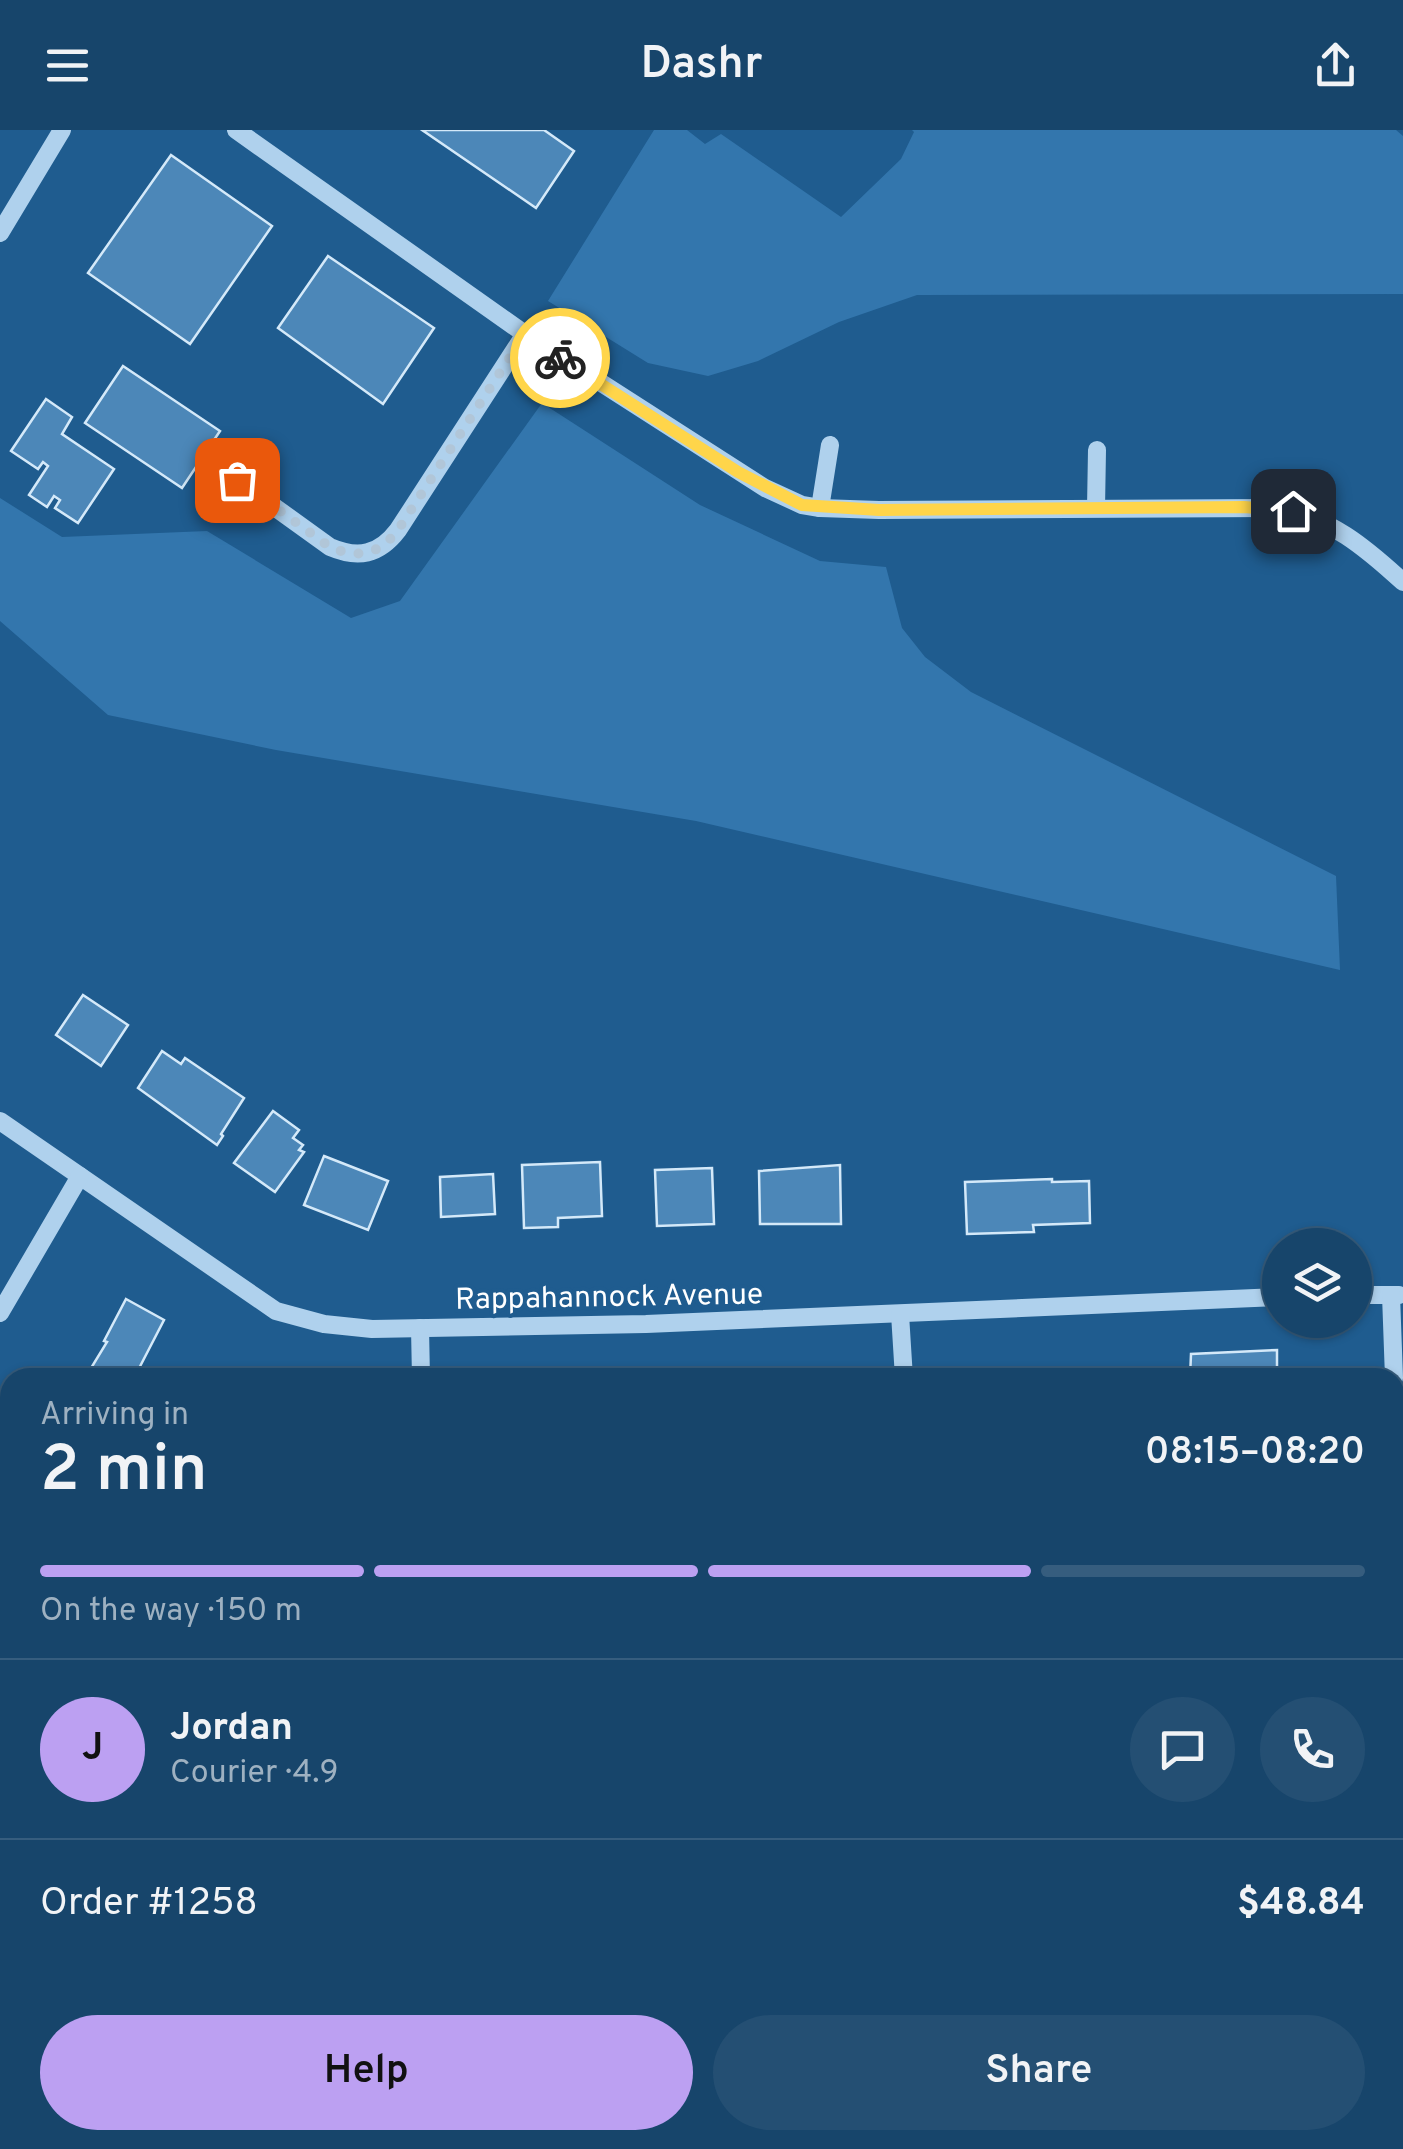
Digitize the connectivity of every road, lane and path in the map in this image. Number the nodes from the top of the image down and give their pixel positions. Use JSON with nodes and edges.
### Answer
{"nodes":[{"id":1,"x":62,"y":130,"type":"edge"},
{"id":2,"x":236,"y":130,"type":"edge"},
{"id":3,"x":0,"y":233,"type":"edge"},
{"id":4,"x":525,"y":334,"type":"junction"},
{"id":5,"x":830,"y":445,"type":"dead end"},
{"id":6,"x":1098,"y":450,"type":"dead end"},
{"id":7,"x":237,"y":480,"type":"dead end"},
{"id":8,"x":820,"y":508,"type":"junction"},
{"id":9,"x":1096,"y":508,"type":"junction"},
{"id":10,"x":1403,"y":582,"type":"edge"},
{"id":11,"x":0,"y":1121,"type":"edge"},
{"id":12,"x":80,"y":1176,"type":"junction"},
{"id":13,"x":1397,"y":1295,"type":"edge"},
{"id":14,"x":1372,"y":1296,"type":"edge"},
{"id":15,"x":1262,"y":1298,"type":"edge"},
{"id":16,"x":0,"y":1312,"type":"edge"},
{"id":17,"x":900,"y":1314,"type":"junction"},
{"id":18,"x":420,"y":1328,"type":"junction"},
{"id":19,"x":420,"y":1368,"type":"edge"},
{"id":20,"x":903,"y":1368,"type":"edge"},
{"id":21,"x":1394,"y":1368,"type":"edge"}],
"edges":[{"from":1,"to":3,"type":"street"},
{"from":2,"to":4,"type":"street"},
{"from":4,"to":7,"type":"street"},
{"from":4,"to":8,"type":"street"},
{"from":5,"to":8,"type":"street"},
{"from":6,"to":9,"type":"street"},
{"from":8,"to":9,"type":"street"},
{"from":9,"to":10,"type":"street"},
{"from":11,"to":12,"type":"street","name":"Rappahannock Avenue"},
{"from":12,"to":16,"type":"street"},
{"from":12,"to":18,"type":"street","name":"Rappahannock Avenue"},
{"from":13,"to":14,"type":"street"},
{"from":13,"to":21,"type":"street"},
{"from":15,"to":17,"type":"street","name":"Rappahannock Avenue"},
{"from":17,"to":18,"type":"street","name":"Rappahannock Avenue"},
{"from":17,"to":20,"type":"street"},
{"from":18,"to":19,"type":"street"}]}
